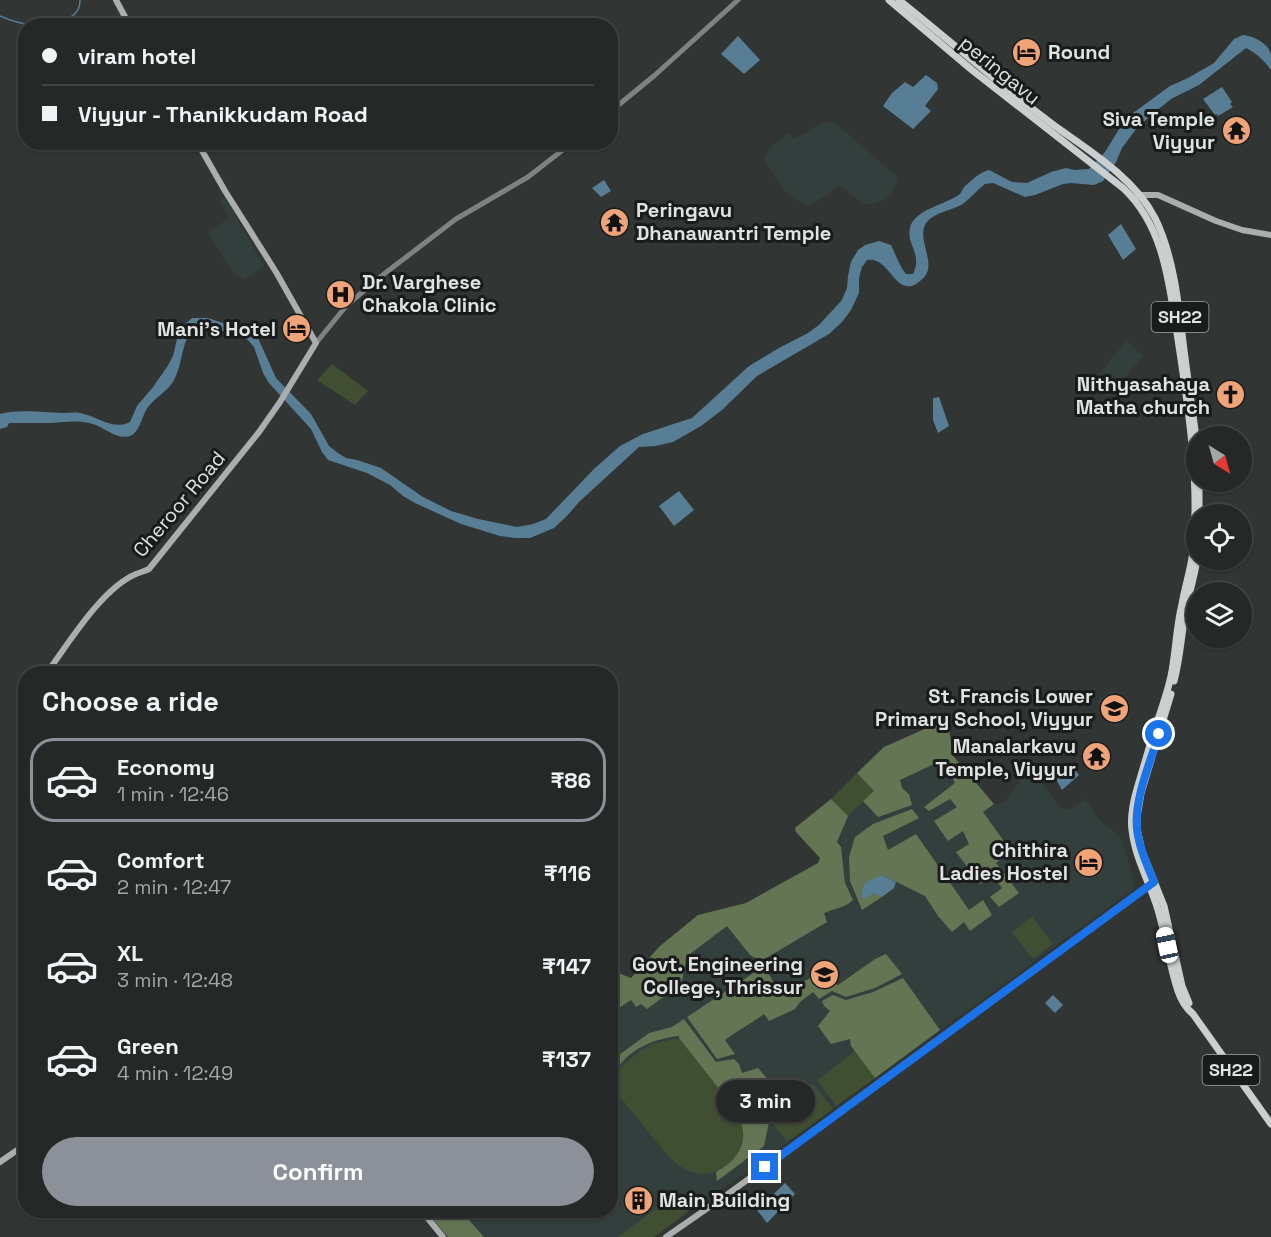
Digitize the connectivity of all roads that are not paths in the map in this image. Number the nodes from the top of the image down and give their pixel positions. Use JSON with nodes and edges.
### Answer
{"nodes":[{"id":1,"x":116,"y":0,"type":"edge"},
{"id":2,"x":738,"y":0,"type":"edge"},
{"id":3,"x":889,"y":0,"type":"edge"},
{"id":4,"x":899,"y":0,"type":"edge"},
{"id":5,"x":126,"y":18,"type":"edge"},
{"id":6,"x":618,"y":105,"type":"edge"},
{"id":7,"x":202,"y":150,"type":"edge"},
{"id":8,"x":563,"y":150,"type":"edge"},
{"id":9,"x":1093,"y":159,"type":"junction"},
{"id":10,"x":1137,"y":197,"type":"junction"},
{"id":11,"x":1271,"y":235,"type":"edge"},
{"id":12,"x":316,"y":343,"type":"junction"},
{"id":13,"x":1194,"y":426,"type":"edge"},
{"id":14,"x":1195,"y":570,"type":"edge"},
{"id":15,"x":52,"y":666,"type":"edge"},
{"id":16,"x":1142,"y":781,"type":"junction"},
{"id":17,"x":1152,"y":884,"type":"junction"},
{"id":18,"x":1271,"y":1124,"type":"edge"},
{"id":19,"x":18,"y":1150,"type":"edge"},
{"id":20,"x":0,"y":1162,"type":"edge"},
{"id":21,"x":428,"y":1218,"type":"edge"},
{"id":22,"x":443,"y":1237,"type":"edge"},
{"id":23,"x":666,"y":1237,"type":"edge"}],
"edges":[{"from":1,"to":5,"type":"main road"},
{"from":2,"to":6,"type":"street"},
{"from":3,"to":9,"type":"main road","name":"peringavu"},
{"from":4,"to":9,"type":"main road"},
{"from":7,"to":12,"type":"main road"},
{"from":8,"to":12,"type":"street"},
{"from":9,"to":10,"type":"main road","number":"SH22"},
{"from":10,"to":11,"type":"main road"},
{"from":10,"to":13,"type":"main road","number":"SH22"},
{"from":10,"to":16,"type":"main road","number":"SH22"},
{"from":12,"to":15,"type":"main road","name":"Cheroor Road"},
{"from":14,"to":16,"type":"main road","number":"SH22"},
{"from":16,"to":17,"type":"main road","number":"SH22"},
{"from":17,"to":18,"type":"main road","number":"SH22"},
{"from":17,"to":23,"type":"main road"},
{"from":19,"to":20,"type":"main road"},
{"from":21,"to":22,"type":"main road"}]}
